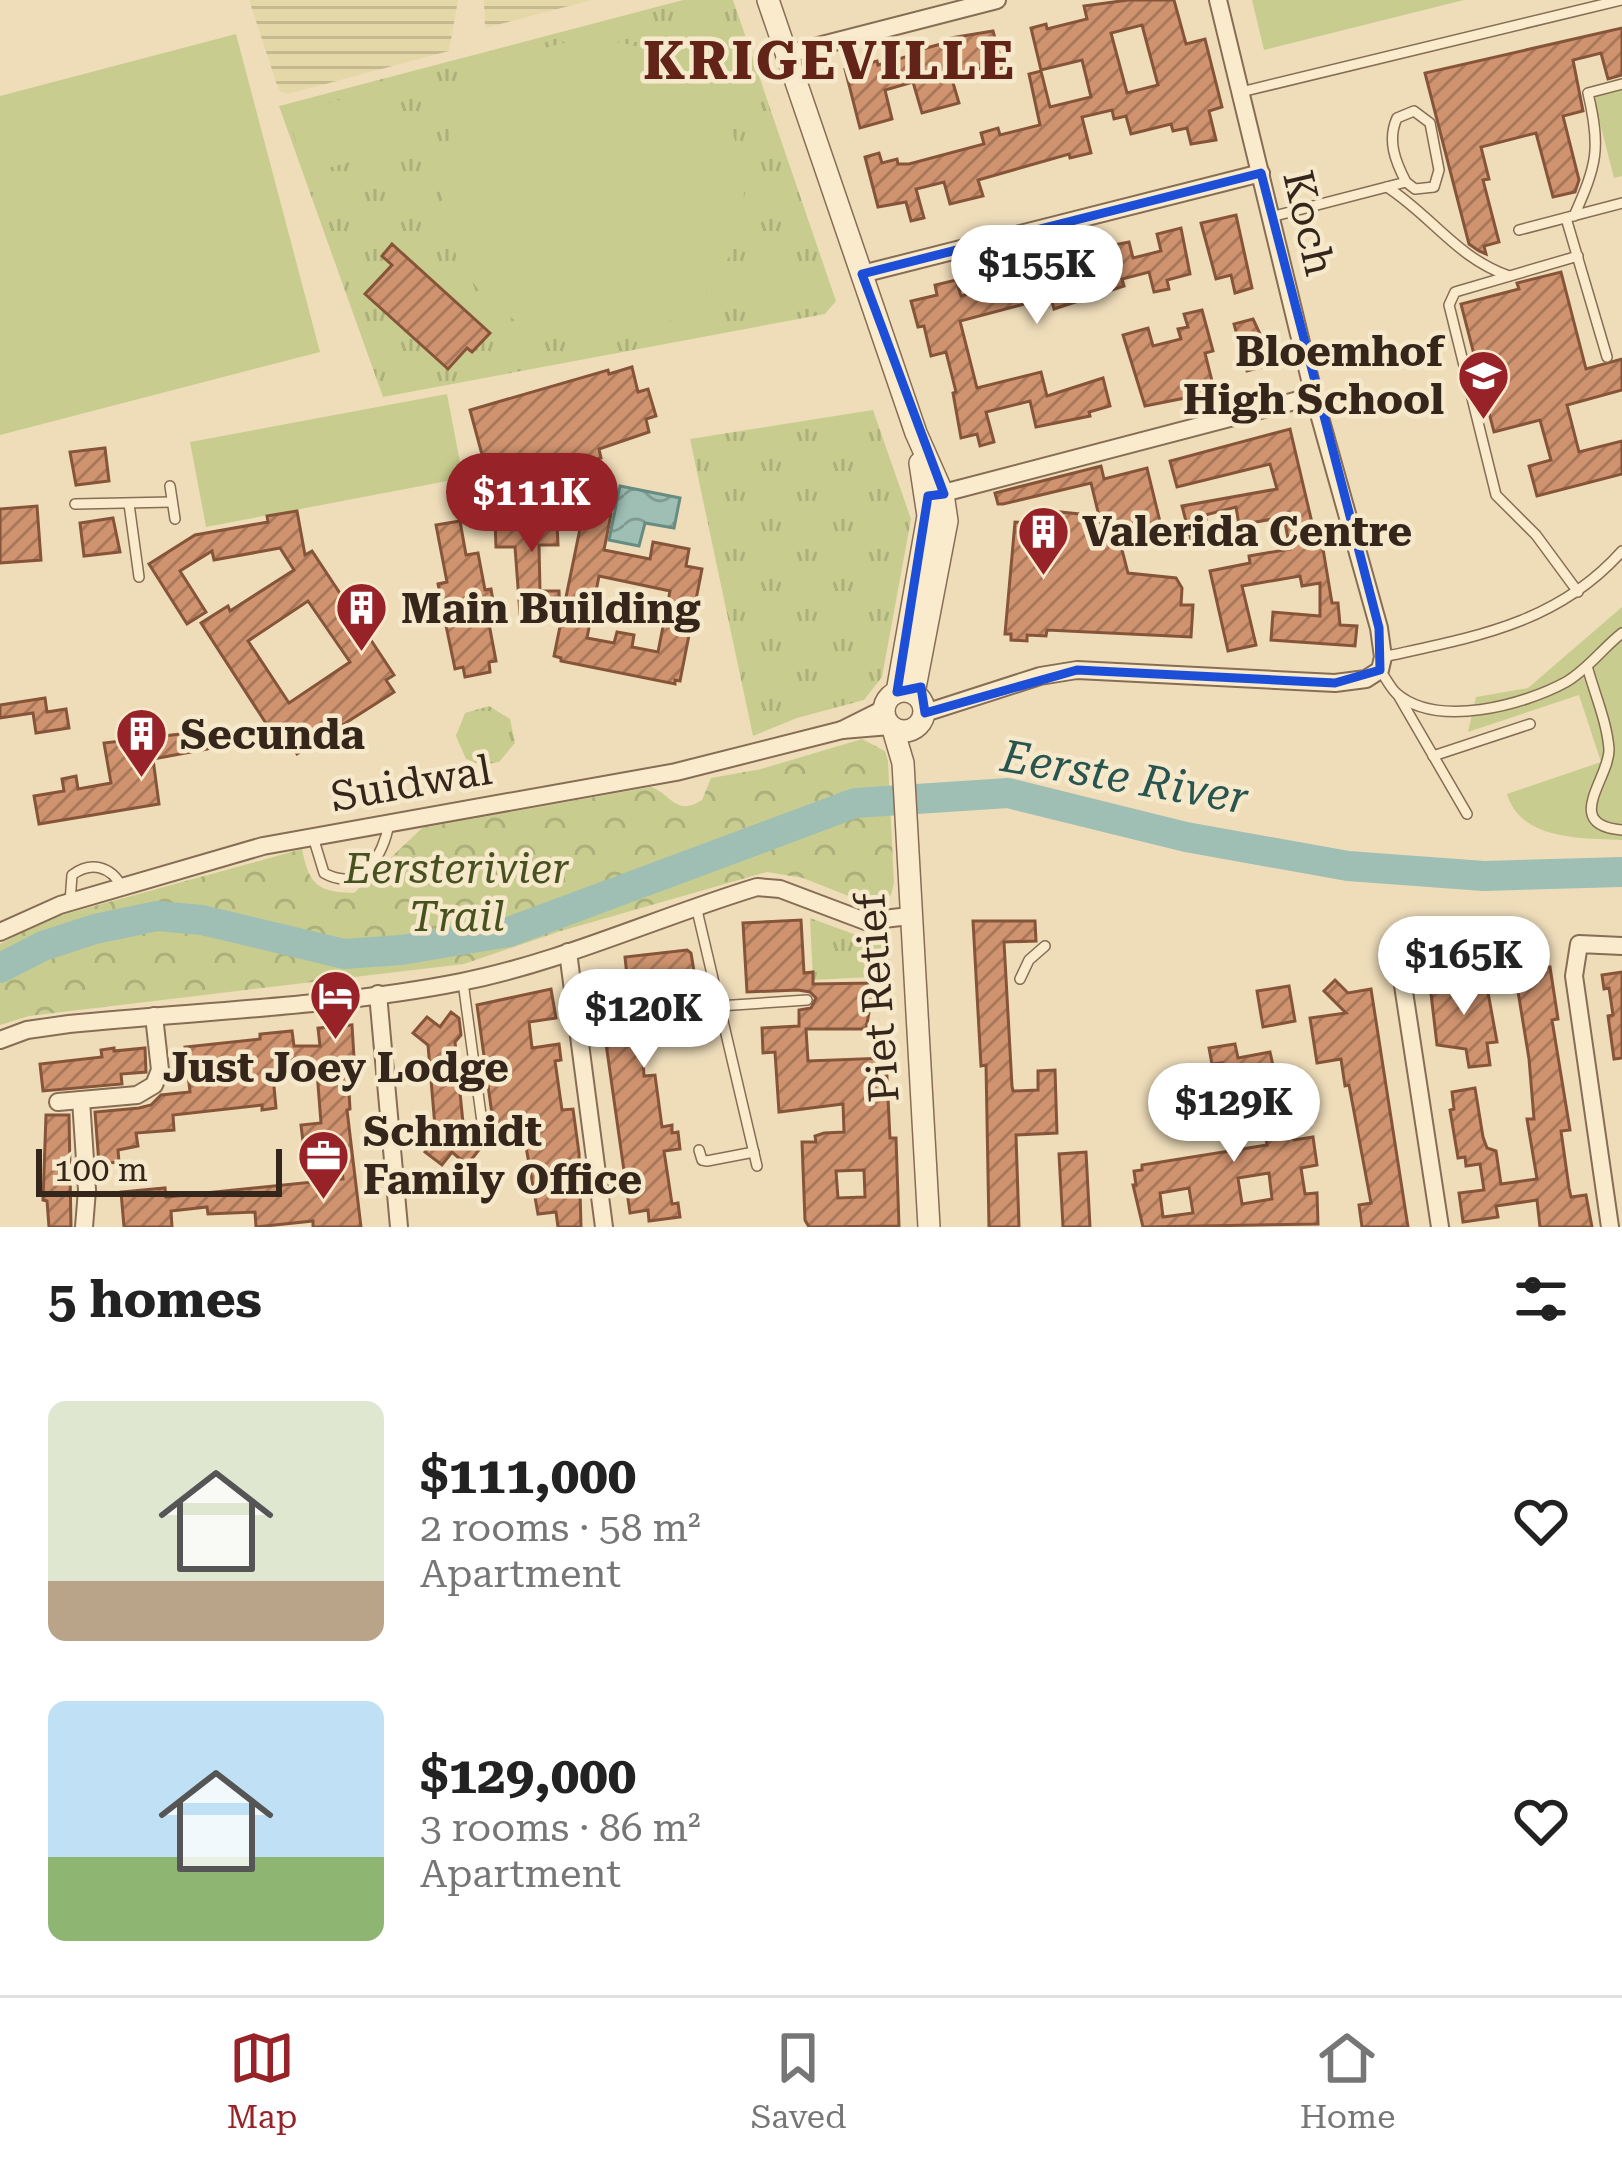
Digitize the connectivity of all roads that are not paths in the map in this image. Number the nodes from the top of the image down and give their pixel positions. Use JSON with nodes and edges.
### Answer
{"nodes":[{"id":1,"x":767,"y":0,"type":"edge"},
{"id":2,"x":997,"y":0,"type":"edge"},
{"id":3,"x":1218,"y":0,"type":"edge"},
{"id":4,"x":1621,"y":0,"type":"edge"},
{"id":5,"x":787,"y":54,"type":"junction"},
{"id":6,"x":1622,"y":84,"type":"edge"},
{"id":7,"x":1241,"y":92,"type":"junction"},
{"id":8,"x":1261,"y":172,"type":"junction"},
{"id":9,"x":1406,"y":182,"type":"junction"},
{"id":10,"x":1387,"y":187,"type":"junction"},
{"id":11,"x":1622,"y":203,"type":"edge"},
{"id":12,"x":1269,"y":217,"type":"junction"},
{"id":13,"x":1570,"y":217,"type":"junction"},
{"id":14,"x":1520,"y":230,"type":"dead end"},
{"id":15,"x":1578,"y":256,"type":"junction"},
{"id":16,"x":862,"y":274,"type":"junction"},
{"id":17,"x":1509,"y":276,"type":"junction"},
{"id":18,"x":1606,"y":357,"type":"dead end"},
{"id":19,"x":1315,"y":396,"type":"junction"},
{"id":20,"x":170,"y":486,"type":"dead end"},
{"id":21,"x":935,"y":495,"type":"junction"},
{"id":22,"x":172,"y":502,"type":"junction"},
{"id":23,"x":75,"y":504,"type":"dead end"},
{"id":24,"x":129,"y":504,"type":"junction"},
{"id":25,"x":175,"y":519,"type":"dead end"},
{"id":26,"x":1622,"y":550,"type":"edge"},
{"id":27,"x":139,"y":577,"type":"dead end"},
{"id":28,"x":1578,"y":592,"type":"junction"},
{"id":29,"x":1622,"y":632,"type":"edge"},
{"id":30,"x":1382,"y":664,"type":"junction"},
{"id":31,"x":1587,"y":666,"type":"junction"},
{"id":32,"x":1398,"y":695,"type":"junction"},
{"id":33,"x":902,"y":713,"type":"junction"},
{"id":34,"x":1530,"y":724,"type":"dead end"},
{"id":35,"x":1433,"y":755,"type":"junction"},
{"id":36,"x":1467,"y":814,"type":"dead end"},
{"id":37,"x":389,"y":823,"type":"junction"},
{"id":38,"x":1622,"y":830,"type":"edge"},
{"id":39,"x":314,"y":837,"type":"junction"},
{"id":40,"x":122,"y":887,"type":"junction"},
{"id":41,"x":70,"y":902,"type":"junction"},
{"id":42,"x":696,"y":906,"type":"junction"},
{"id":43,"x":910,"y":916,"type":"junction"},
{"id":44,"x":0,"y":932,"type":"edge"},
{"id":45,"x":1045,"y":946,"type":"dead end"},
{"id":46,"x":1622,"y":946,"type":"edge"},
{"id":47,"x":568,"y":952,"type":"junction"},
{"id":48,"x":1400,"y":958,"type":"dead end"},
{"id":49,"x":1020,"y":980,"type":"dead end"},
{"id":50,"x":463,"y":982,"type":"junction"},
{"id":51,"x":378,"y":994,"type":"junction"},
{"id":52,"x":807,"y":1000,"type":"dead end"},
{"id":53,"x":719,"y":1006,"type":"junction"},
{"id":54,"x":154,"y":1016,"type":"junction"},
{"id":55,"x":0,"y":1040,"type":"edge"},
{"id":56,"x":81,"y":1100,"type":"junction"},
{"id":57,"x":58,"y":1102,"type":"dead end"},
{"id":58,"x":482,"y":1123,"type":"dead end"},
{"id":59,"x":699,"y":1150,"type":"dead end"},
{"id":60,"x":754,"y":1152,"type":"junction"},
{"id":61,"x":757,"y":1166,"type":"dead end"},
{"id":62,"x":84,"y":1227,"type":"edge"},
{"id":63,"x":399,"y":1227,"type":"edge"},
{"id":64,"x":604,"y":1227,"type":"edge"},
{"id":65,"x":929,"y":1227,"type":"edge"},
{"id":66,"x":1440,"y":1227,"type":"edge"},
{"id":67,"x":1610,"y":1227,"type":"edge"}],
"edges":[{"from":1,"to":5,"type":"street","name":"Piet Retief"},
{"from":2,"to":5,"type":"street"},
{"from":3,"to":7,"type":"street","name":"Koch"},
{"from":4,"to":7,"type":"lane"},
{"from":5,"to":16,"type":"street","name":"Piet Retief"},
{"from":6,"to":13,"type":"lane"},
{"from":7,"to":8,"type":"street","name":"Koch"},
{"from":8,"to":12,"type":"street","name":"Koch"},
{"from":8,"to":16,"type":"street"},
{"from":9,"to":9,"type":"lane"},
{"from":9,"to":10,"type":"lane"},
{"from":10,"to":12,"type":"lane"},
{"from":10,"to":17,"type":"lane"},
{"from":11,"to":13,"type":"lane"},
{"from":12,"to":19,"type":"street","name":"Koch"},
{"from":13,"to":14,"type":"lane"},
{"from":13,"to":15,"type":"lane"},
{"from":15,"to":17,"type":"lane"},
{"from":15,"to":18,"type":"lane"},
{"from":16,"to":21,"type":"street","name":"Piet Retief"},
{"from":17,"to":28,"type":"lane"},
{"from":19,"to":21,"type":"street"},
{"from":19,"to":30,"type":"street","name":"Koch"},
{"from":20,"to":22,"type":"lane"},
{"from":21,"to":33,"type":"street","name":"Piet Retief"},
{"from":22,"to":24,"type":"lane"},
{"from":22,"to":25,"type":"lane"},
{"from":23,"to":24,"type":"lane"},
{"from":24,"to":27,"type":"lane"},
{"from":26,"to":28,"type":"lane"},
{"from":28,"to":30,"type":"lane"},
{"from":29,"to":31,"type":"lane"},
{"from":30,"to":32,"type":"lane"},
{"from":30,"to":33,"type":"street","name":"Suidwal"},
{"from":31,"to":32,"type":"lane"},
{"from":31,"to":38,"type":"lane"},
{"from":32,"to":35,"type":"lane"},
{"from":33,"to":37,"type":"street","name":"Suidwal"},
{"from":33,"to":43,"type":"street","name":"Piet Retief"},
{"from":34,"to":35,"type":"lane"},
{"from":35,"to":36,"type":"lane"},
{"from":37,"to":39,"type":"street","name":"Suidwal"},
{"from":37,"to":39,"type":"lane"},
{"from":39,"to":40,"type":"street","name":"Suidwal"},
{"from":40,"to":41,"type":"street","name":"Suidwal"},
{"from":40,"to":41,"type":"lane"},
{"from":41,"to":44,"type":"street","name":"Suidwal"},
{"from":42,"to":43,"type":"street"},
{"from":42,"to":47,"type":"street"},
{"from":42,"to":53,"type":"lane"},
{"from":43,"to":65,"type":"street","name":"Piet Retief"},
{"from":45,"to":49,"type":"lane"},
{"from":46,"to":67,"type":"street"},
{"from":47,"to":50,"type":"street"},
{"from":47,"to":64,"type":"street"},
{"from":48,"to":66,"type":"street"},
{"from":50,"to":51,"type":"street"},
{"from":50,"to":58,"type":"lane"},
{"from":51,"to":54,"type":"street"},
{"from":51,"to":63,"type":"street"},
{"from":52,"to":53,"type":"lane"},
{"from":53,"to":60,"type":"lane"},
{"from":54,"to":55,"type":"street"},
{"from":54,"to":56,"type":"street"},
{"from":56,"to":57,"type":"street"},
{"from":56,"to":62,"type":"street"},
{"from":59,"to":60,"type":"lane"},
{"from":60,"to":61,"type":"lane"}]}
